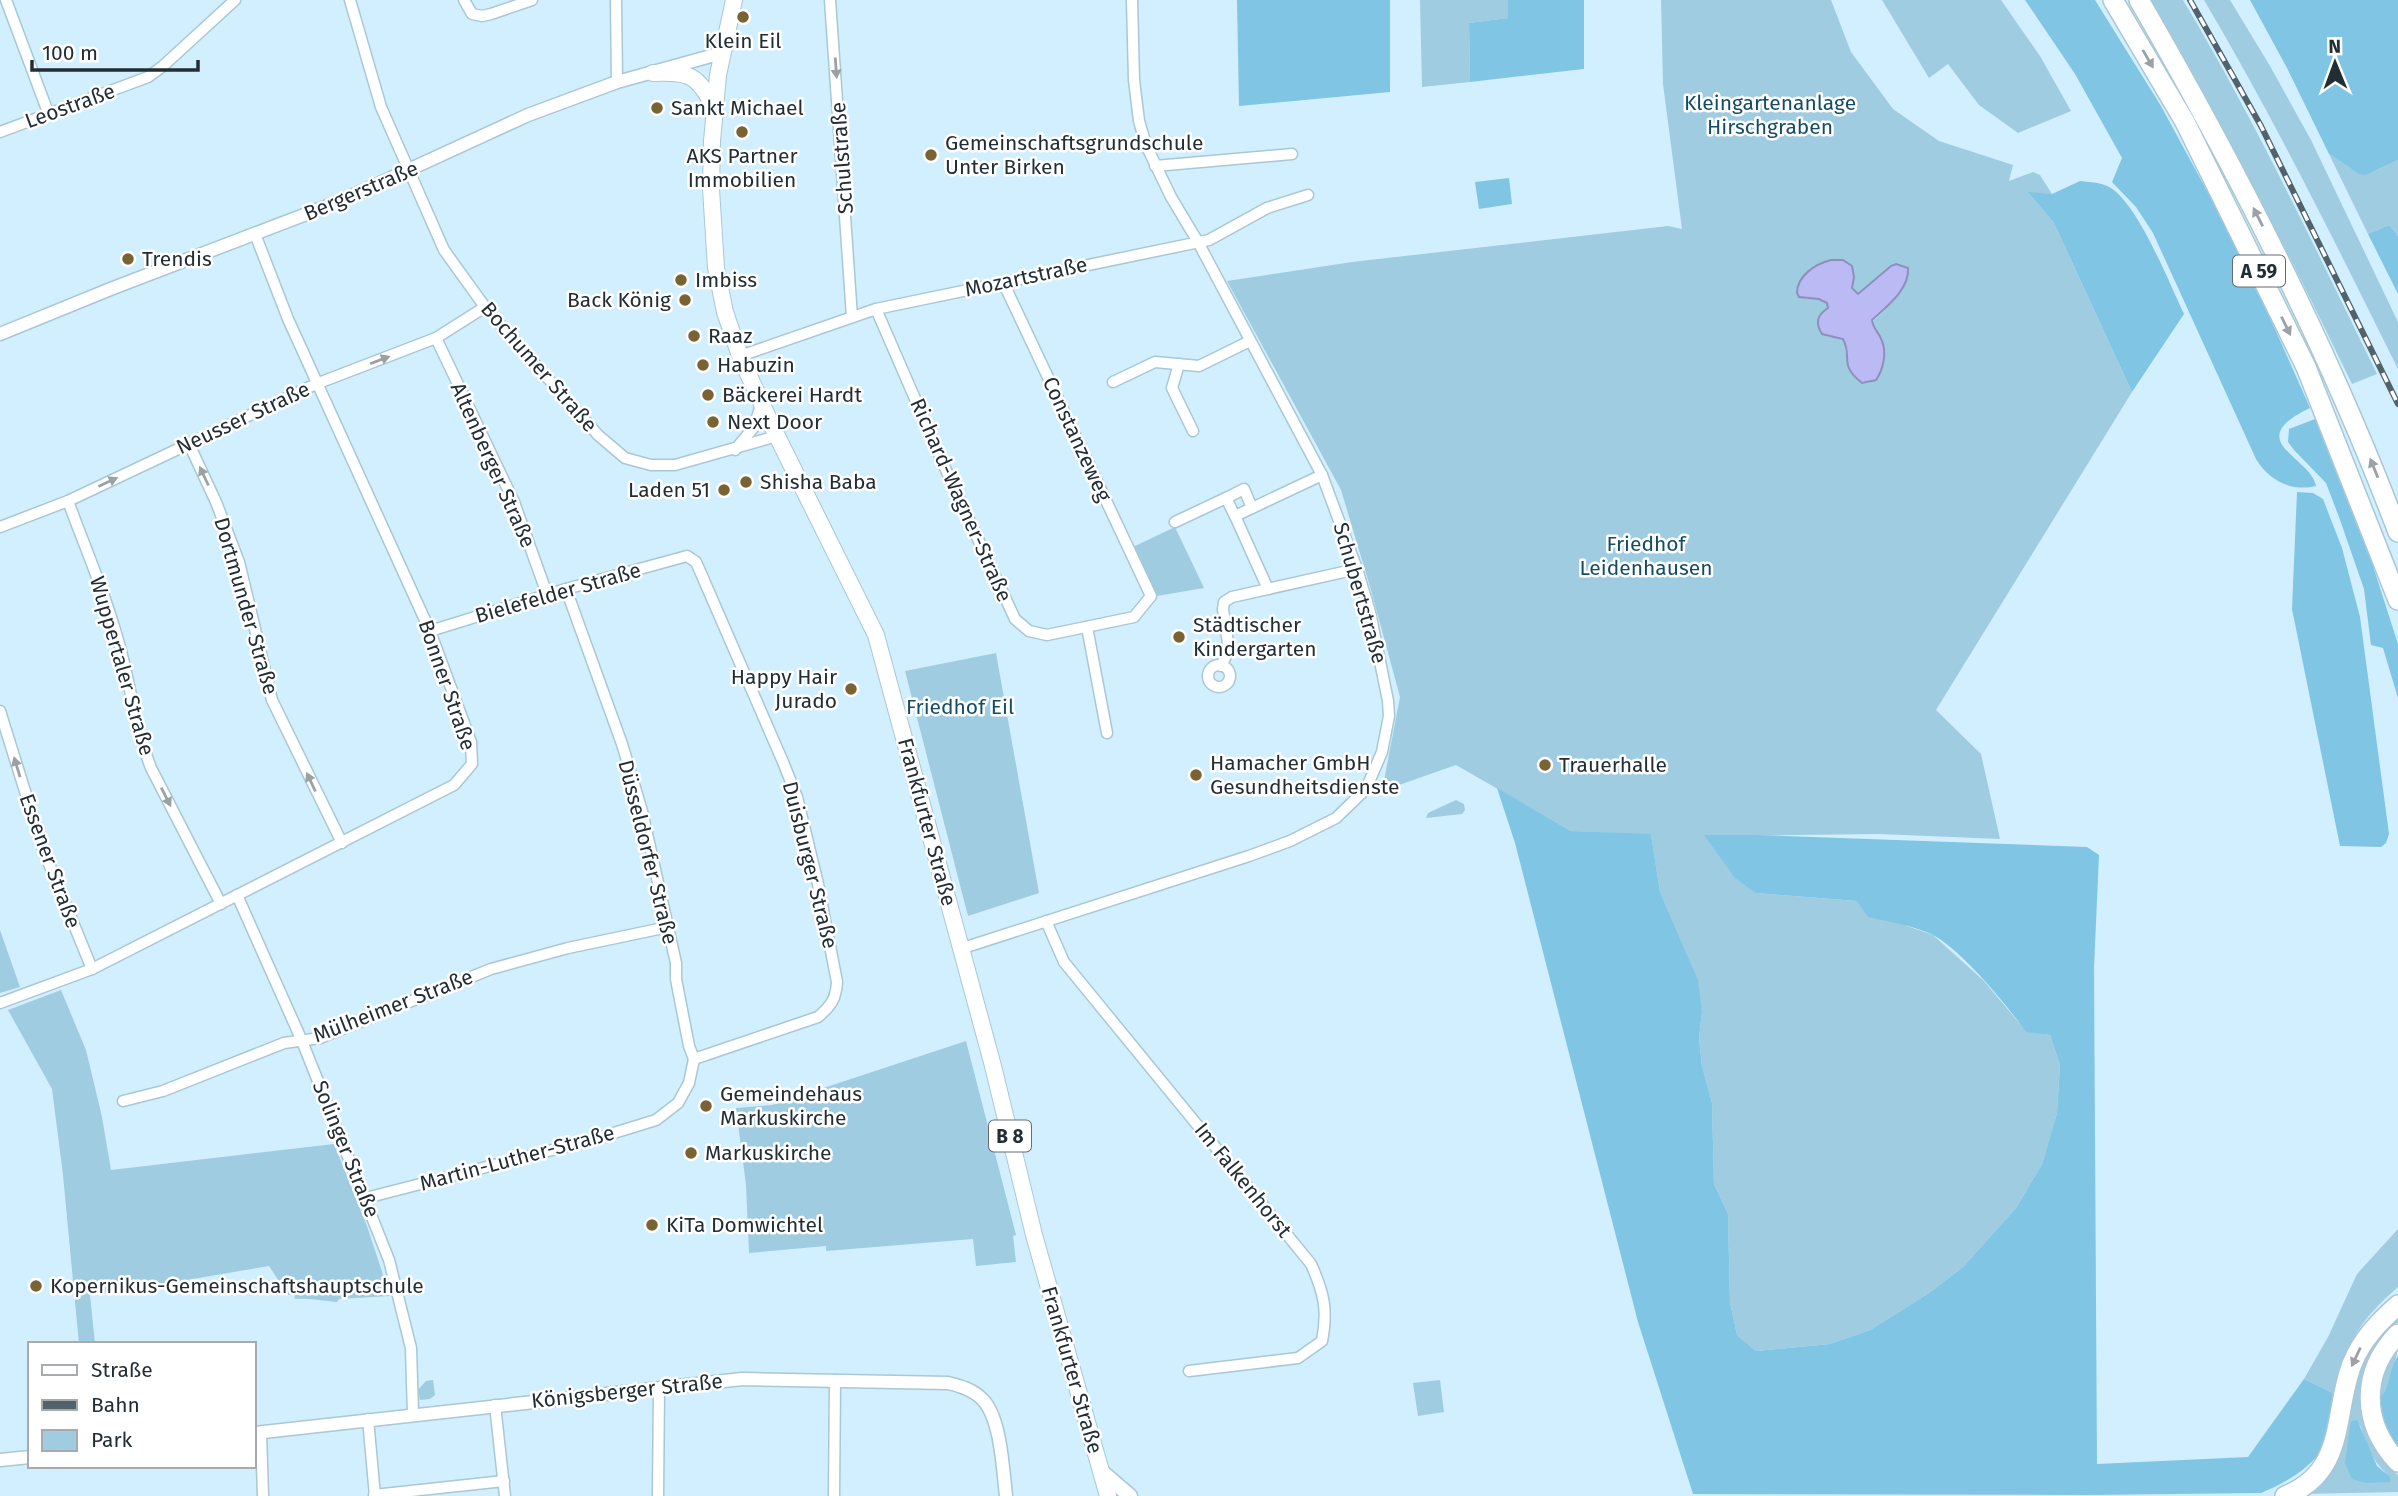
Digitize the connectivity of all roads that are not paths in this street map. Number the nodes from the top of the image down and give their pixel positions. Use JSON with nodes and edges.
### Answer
{"nodes":[{"id":1,"x":6,"y":0,"type":"edge"},
{"id":2,"x":235,"y":0,"type":"edge"},
{"id":3,"x":350,"y":0,"type":"edge"},
{"id":4,"x":464,"y":0,"type":"edge"},
{"id":5,"x":532,"y":0,"type":"edge"},
{"id":6,"x":616,"y":0,"type":"edge"},
{"id":7,"x":734,"y":0,"type":"edge"},
{"id":8,"x":830,"y":0,"type":"edge"},
{"id":9,"x":1132,"y":0,"type":"edge"},
{"id":10,"x":2113,"y":0,"type":"edge"},
{"id":11,"x":2139,"y":0,"type":"edge"},
{"id":12,"x":722,"y":53,"type":"junction"},
{"id":13,"x":653,"y":73,"type":"junction"},
{"id":14,"x":617,"y":82,"type":"junction"},
{"id":15,"x":714,"y":107,"type":"junction"},
{"id":16,"x":49,"y":115,"type":"junction"},
{"id":17,"x":0,"y":132,"type":"edge"},
{"id":18,"x":1292,"y":154,"type":"dead end"},
{"id":19,"x":1155,"y":166,"type":"junction"},
{"id":20,"x":408,"y":172,"type":"junction"},
{"id":21,"x":1308,"y":195,"type":"dead end"},
{"id":22,"x":255,"y":234,"type":"junction"},
{"id":23,"x":1198,"y":243,"type":"junction"},
{"id":24,"x":1003,"y":282,"type":"junction"},
{"id":25,"x":485,"y":307,"type":"junction"},
{"id":26,"x":876,"y":309,"type":"junction"},
{"id":27,"x":852,"y":317,"type":"junction"},
{"id":28,"x":0,"y":334,"type":"edge"},
{"id":29,"x":436,"y":338,"type":"junction"},
{"id":30,"x":1250,"y":341,"type":"junction"},
{"id":31,"x":740,"y":356,"type":"junction"},
{"id":32,"x":1179,"y":364,"type":"junction"},
{"id":33,"x":1113,"y":383,"type":"dead end"},
{"id":34,"x":316,"y":384,"type":"junction"},
{"id":35,"x":762,"y":402,"type":"junction"},
{"id":36,"x":1193,"y":431,"type":"dead end"},
{"id":37,"x":777,"y":436,"type":"junction"},
{"id":38,"x":189,"y":444,"type":"junction"},
{"id":39,"x":735,"y":450,"type":"junction"},
{"id":40,"x":1322,"y":475,"type":"junction"},
{"id":41,"x":1226,"y":498,"type":"junction"},
{"id":42,"x":68,"y":501,"type":"junction"},
{"id":43,"x":1252,"y":508,"type":"junction"},
{"id":44,"x":1235,"y":516,"type":"junction"},
{"id":45,"x":1175,"y":522,"type":"dead end"},
{"id":46,"x":0,"y":527,"type":"edge"},
{"id":47,"x":2398,"y":532,"type":"edge"},
{"id":48,"x":687,"y":556,"type":"joint"},
{"id":49,"x":1357,"y":569,"type":"junction"},
{"id":50,"x":566,"y":589,"type":"junction"},
{"id":51,"x":1268,"y":589,"type":"junction"},
{"id":52,"x":547,"y":594,"type":"junction"},
{"id":53,"x":1151,"y":596,"type":"joint"},
{"id":54,"x":2398,"y":600,"type":"edge"},
{"id":55,"x":1087,"y":627,"type":"junction"},
{"id":56,"x":430,"y":631,"type":"junction"},
{"id":57,"x":1221,"y":666,"type":"dead end"},
{"id":58,"x":0,"y":711,"type":"edge"},
{"id":59,"x":1107,"y":733,"type":"dead end"},
{"id":60,"x":342,"y":843,"type":"junction"},
{"id":61,"x":237,"y":895,"type":"junction"},
{"id":62,"x":221,"y":904,"type":"junction"},
{"id":63,"x":1046,"y":921,"type":"junction"},
{"id":64,"x":668,"y":927,"type":"junction"},
{"id":65,"x":960,"y":948,"type":"junction"},
{"id":66,"x":92,"y":969,"type":"junction"},
{"id":67,"x":0,"y":1003,"type":"edge"},
{"id":68,"x":302,"y":1041,"type":"junction"},
{"id":69,"x":694,"y":1059,"type":"junction"},
{"id":70,"x":123,"y":1101,"type":"dead end"},
{"id":71,"x":366,"y":1198,"type":"junction"},
{"id":72,"x":2398,"y":1305,"type":"edge"},
{"id":73,"x":2398,"y":1334,"type":"edge"},
{"id":74,"x":1189,"y":1371,"type":"dead end"},
{"id":75,"x":835,"y":1380,"type":"junction"},
{"id":76,"x":659,"y":1388,"type":"junction"},
{"id":77,"x":495,"y":1405,"type":"junction"},
{"id":78,"x":413,"y":1414,"type":"junction"},
{"id":79,"x":368,"y":1419,"type":"junction"},
{"id":80,"x":257,"y":1433,"type":"edge"},
{"id":81,"x":28,"y":1457,"type":"edge"},
{"id":82,"x":0,"y":1460,"type":"edge"},
{"id":83,"x":2398,"y":1462,"type":"edge"},
{"id":84,"x":1101,"y":1471,"type":"junction"},
{"id":85,"x":504,"y":1481,"type":"junction"},
{"id":86,"x":263,"y":1496,"type":"edge"},
{"id":87,"x":374,"y":1496,"type":"edge"},
{"id":88,"x":505,"y":1496,"type":"edge"},
{"id":89,"x":658,"y":1496,"type":"edge"},
{"id":90,"x":834,"y":1496,"type":"edge"},
{"id":91,"x":1006,"y":1496,"type":"edge"},
{"id":92,"x":1108,"y":1496,"type":"edge"},
{"id":93,"x":1130,"y":1496,"type":"edge"},
{"id":94,"x":2285,"y":1496,"type":"edge"}],
"edges":[{"from":1,"to":16,"type":"street"},
{"from":2,"to":16,"type":"street","name":"Leostraße"},
{"from":3,"to":20,"type":"street","name":"Bochumer Straße"},
{"from":4,"to":5,"type":"street"},
{"from":6,"to":14,"type":"street"},
{"from":7,"to":12,"type":"main road","name":"Frankfurter Straße","number":"B 8"},
{"from":8,"to":27,"type":"street","name":"Schulstraße","one_way":true},
{"from":9,"to":19,"type":"street","name":"Schubertstraße"},
{"from":10,"to":54,"type":"highway","number":"A 59","one_way":true},
{"from":47,"to":11,"type":"highway","number":"A 59","one_way":true},
{"from":12,"to":13,"type":"street","name":"Bergerstraße"},
{"from":12,"to":15,"type":"main road","name":"Frankfurter Straße","number":"B 8"},
{"from":13,"to":14,"type":"street","name":"Bergerstraße"},
{"from":13,"to":15,"type":"main road"},
{"from":14,"to":20,"type":"street","name":"Bergerstraße"},
{"from":15,"to":31,"type":"main road","name":"Frankfurter Straße","number":"B 8"},
{"from":16,"to":17,"type":"street","name":"Leostraße"},
{"from":18,"to":19,"type":"street"},
{"from":19,"to":23,"type":"street","name":"Schubertstraße"},
{"from":20,"to":22,"type":"street","name":"Bergerstraße"},
{"from":20,"to":25,"type":"street","name":"Bochumer Straße"},
{"from":21,"to":23,"type":"street","name":"Mozartstraße"},
{"from":22,"to":28,"type":"street","name":"Bergerstraße"},
{"from":22,"to":34,"type":"street","name":"Bonner Straße"},
{"from":23,"to":24,"type":"street","name":"Mozartstraße"},
{"from":23,"to":30,"type":"street","name":"Schubertstraße"},
{"from":24,"to":26,"type":"street","name":"Mozartstraße"},
{"from":24,"to":53,"type":"street","name":"Constanzeweg"},
{"from":25,"to":29,"type":"street","name":"Neusser Straße"},
{"from":25,"to":39,"type":"street","name":"Bochumer Straße"},
{"from":26,"to":27,"type":"street","name":"Mozartstraße"},
{"from":26,"to":55,"type":"street","name":"Richard-Wagner-Straße"},
{"from":27,"to":31,"type":"street","name":"Mozartstraße"},
{"from":34,"to":29,"type":"street","name":"Neusser Straße","one_way":true},
{"from":29,"to":52,"type":"street","name":"Altenberger Straße"},
{"from":30,"to":32,"type":"street"},
{"from":30,"to":40,"type":"street","name":"Schubertstraße"},
{"from":31,"to":35,"type":"main road","name":"Frankfurter Straße","number":"B 8"},
{"from":32,"to":33,"type":"street"},
{"from":32,"to":36,"type":"street"},
{"from":34,"to":38,"type":"street","name":"Neusser Straße"},
{"from":34,"to":56,"type":"street","name":"Bonner Straße"},
{"from":35,"to":37,"type":"main road","name":"Frankfurter Straße","number":"B 8"},
{"from":35,"to":39,"type":"street"},
{"from":37,"to":39,"type":"street","name":"Bochumer Straße"},
{"from":37,"to":65,"type":"main road","name":"Frankfurter Straße","number":"B 8"},
{"from":42,"to":38,"type":"street","name":"Neusser Straße","one_way":true},
{"from":60,"to":38,"type":"street","name":"Dortmunder Straße","one_way":true},
{"from":40,"to":43,"type":"street"},
{"from":40,"to":49,"type":"street","name":"Schubertstraße"},
{"from":41,"to":43,"type":"street"},
{"from":41,"to":44,"type":"street"},
{"from":41,"to":45,"type":"street"},
{"from":42,"to":46,"type":"street","name":"Neusser Straße"},
{"from":42,"to":62,"type":"street","name":"Wuppertaler Straße","one_way":true},
{"from":43,"to":44,"type":"street"},
{"from":44,"to":51,"type":"street"},
{"from":48,"to":50,"type":"street","name":"Bielefelder Straße"},
{"from":48,"to":69,"type":"street","name":"Duisburger Straße"},
{"from":49,"to":51,"type":"street"},
{"from":49,"to":63,"type":"street","name":"Schubertstraße"},
{"from":50,"to":52,"type":"street","name":"Bielefelder Straße"},
{"from":50,"to":64,"type":"street","name":"Düsseldorfer Straße"},
{"from":51,"to":57,"type":"street"},
{"from":52,"to":56,"type":"street","name":"Bielefelder Straße"},
{"from":53,"to":55,"type":"street","name":"Richard-Wagner-Straße"},
{"from":55,"to":59,"type":"street"},
{"from":56,"to":60,"type":"street","name":"Bonner Straße"},
{"from":66,"to":58,"type":"street","name":"Essener Straße","one_way":true},
{"from":60,"to":61,"type":"street","name":"Bonner Straße"},
{"from":61,"to":62,"type":"street","name":"Bonner Straße"},
{"from":61,"to":68,"type":"street","name":"Solinger Straße"},
{"from":62,"to":66,"type":"street","name":"Bonner Straße"},
{"from":63,"to":65,"type":"street","name":"Schubertstraße"},
{"from":63,"to":74,"type":"street","name":"Im Falkenhorst"},
{"from":64,"to":68,"type":"street","name":"Mülheimer Straße"},
{"from":64,"to":69,"type":"street","name":"Düsseldorfer Straße"},
{"from":65,"to":84,"type":"main road","name":"Frankfurter Straße","number":"B 8"},
{"from":66,"to":67,"type":"street","name":"Bonner Straße"},
{"from":68,"to":70,"type":"street","name":"Mülheimer Straße"},
{"from":68,"to":71,"type":"street","name":"Solinger Straße"},
{"from":69,"to":71,"type":"street","name":"Martin-Luther-Straße"},
{"from":71,"to":78,"type":"street","name":"Solinger Straße"},
{"from":72,"to":94,"type":"highway","one_way":true},
{"from":73,"to":83,"type":"highway"},
{"from":75,"to":76,"type":"street","name":"Königsberger Straße"},
{"from":75,"to":90,"type":"street"},
{"from":75,"to":91,"type":"street","name":"Königsberger Straße"},
{"from":76,"to":77,"type":"street","name":"Königsberger Straße"},
{"from":76,"to":89,"type":"street"},
{"from":77,"to":78,"type":"street","name":"Königsberger Straße"},
{"from":77,"to":85,"type":"street"},
{"from":78,"to":79,"type":"street","name":"Königsberger Straße"},
{"from":79,"to":80,"type":"street","name":"Königsberger Straße"},
{"from":79,"to":87,"type":"street"},
{"from":80,"to":86,"type":"street"},
{"from":81,"to":82,"type":"street"},
{"from":84,"to":92,"type":"main road","name":"Frankfurter Straße","number":"B 8"},
{"from":84,"to":93,"type":"main road"},
{"from":85,"to":87,"type":"street"},
{"from":85,"to":88,"type":"street"}]}
